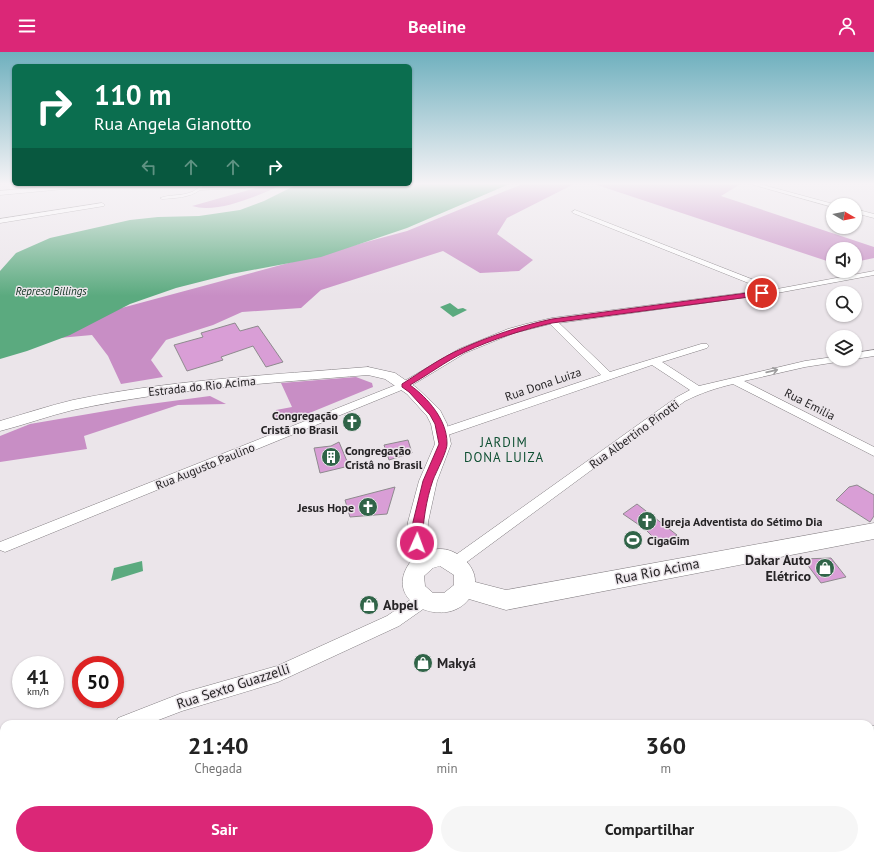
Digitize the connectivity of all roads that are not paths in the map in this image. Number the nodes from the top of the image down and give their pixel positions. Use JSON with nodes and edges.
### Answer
{"nodes":[{"id":1,"x":597,"y":221,"type":"edge"},
{"id":2,"x":874,"y":273,"type":"edge"},
{"id":3,"x":777,"y":291,"type":"junction"},
{"id":4,"x":552,"y":321,"type":"junction"},
{"id":5,"x":704,"y":346,"type":"dead end"},
{"id":6,"x":874,"y":354,"type":"edge"},
{"id":7,"x":862,"y":355,"type":"edge"},
{"id":8,"x":826,"y":361,"type":"edge"},
{"id":9,"x":654,"y":362,"type":"junction"},
{"id":10,"x":608,"y":376,"type":"junction"},
{"id":11,"x":734,"y":380,"type":"junction"},
{"id":12,"x":405,"y":385,"type":"junction"},
{"id":13,"x":698,"y":390,"type":"junction"},
{"id":14,"x":0,"y":426,"type":"edge"},
{"id":15,"x":440,"y":433,"type":"junction"},
{"id":16,"x":874,"y":452,"type":"edge"},
{"id":17,"x":874,"y":531,"type":"edge"},
{"id":18,"x":852,"y":535,"type":"junction"},
{"id":19,"x":874,"y":541,"type":"edge"},
{"id":20,"x":5,"y":546,"type":"dead end"},
{"id":21,"x":424,"y":561,"type":"junction"},
{"id":22,"x":455,"y":562,"type":"junction"},
{"id":23,"x":464,"y":588,"type":"junction"},
{"id":24,"x":424,"y":600,"type":"junction"},
{"id":25,"x":135,"y":720,"type":"edge"}],
"edges":[{"from":1,"to":3,"type":"street"},
{"from":2,"to":3,"type":"street","name":"Rua Augusto Paulino"},
{"from":3,"to":4,"type":"street","name":"Rua Augusto Paulino"},
{"from":4,"to":10,"type":"street"},
{"from":4,"to":12,"type":"street","name":"Rua Augusto Paulino"},
{"from":5,"to":9,"type":"street","name":"Rua Dona Luiza"},
{"from":6,"to":7,"type":"street"},
{"from":11,"to":8,"type":"street","name":"Rua Albertino Pinotti","one_way":true},
{"from":9,"to":10,"type":"street","name":"Rua Dona Luiza"},
{"from":9,"to":13,"type":"street"},
{"from":10,"to":15,"type":"street","name":"Rua Dona Luiza"},
{"from":11,"to":13,"type":"street","name":"Rua Albertino Pinotti"},
{"from":11,"to":16,"type":"street","name":"Rua Emilia"},
{"from":12,"to":14,"type":"main road","name":"Estrada do Rio Acima"},
{"from":12,"to":15,"type":"main road"},
{"from":12,"to":20,"type":"street","name":"Rua Augusto Paulino"},
{"from":13,"to":22,"type":"street","name":"Rua Albertino Pinotti"},
{"from":15,"to":21,"type":"main road"},
{"from":17,"to":18,"type":"main road","name":"Rua Rio Acima"},
{"from":18,"to":19,"type":"main road","name":"Rua Rio Acima"},
{"from":18,"to":23,"type":"main road","name":"Rua Rio Acima"},
{"from":21,"to":22,"type":"main road"},
{"from":21,"to":24,"type":"main road"},
{"from":22,"to":23,"type":"main road"},
{"from":23,"to":24,"type":"main road"},
{"from":24,"to":25,"type":"street","name":"Rua Sexto Guazzelli"}]}
